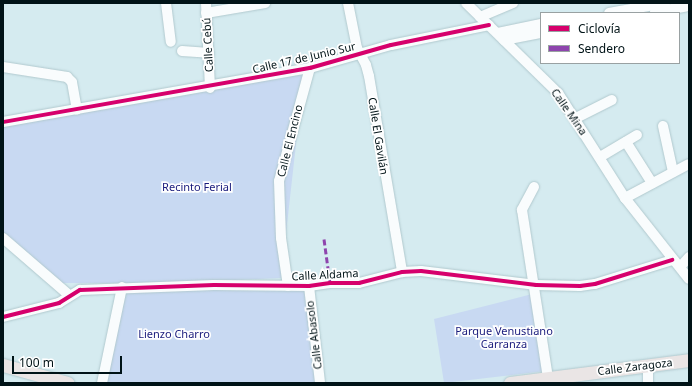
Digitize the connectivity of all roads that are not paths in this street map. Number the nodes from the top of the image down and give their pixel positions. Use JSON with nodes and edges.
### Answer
{"nodes":[{"id":1,"x":166,"y":3,"type":"edge"},
{"id":2,"x":265,"y":3,"type":"edge"},
{"id":3,"x":348,"y":3,"type":"edge"},
{"id":4,"x":466,"y":3,"type":"edge"},
{"id":5,"x":513,"y":3,"type":"edge"},
{"id":6,"x":665,"y":3,"type":"edge"},
{"id":7,"x":689,"y":6,"type":"edge"},
{"id":8,"x":206,"y":8,"type":"edge"},
{"id":9,"x":616,"y":12,"type":"edge"},
{"id":10,"x":655,"y":12,"type":"edge"},
{"id":11,"x":480,"y":17,"type":"junction"},
{"id":12,"x":488,"y":24,"type":"junction"},
{"id":13,"x":540,"y":24,"type":"edge"},
{"id":14,"x":540,"y":32,"type":"edge"},
{"id":15,"x":501,"y":37,"type":"junction"},
{"id":16,"x":171,"y":42,"type":"dead end"},
{"id":17,"x":182,"y":51,"type":"dead end"},
{"id":18,"x":209,"y":53,"type":"junction"},
{"id":19,"x":361,"y":55,"type":"junction"},
{"id":20,"x":3,"y":67,"type":"edge"},
{"id":21,"x":310,"y":68,"type":"junction"},
{"id":22,"x":210,"y":88,"type":"junction"},
{"id":23,"x":612,"y":100,"type":"dead end"},
{"id":24,"x":77,"y":110,"type":"junction"},
{"id":25,"x":576,"y":118,"type":"junction"},
{"id":26,"x":3,"y":122,"type":"edge"},
{"id":27,"x":663,"y":126,"type":"dead end"},
{"id":28,"x":637,"y":135,"type":"dead end"},
{"id":29,"x":626,"y":142,"type":"junction"},
{"id":30,"x":600,"y":157,"type":"junction"},
{"id":31,"x":689,"y":164,"type":"edge"},
{"id":32,"x":672,"y":172,"type":"junction"},
{"id":33,"x":652,"y":183,"type":"junction"},
{"id":34,"x":534,"y":187,"type":"dead end"},
{"id":35,"x":626,"y":198,"type":"junction"},
{"id":36,"x":3,"y":238,"type":"edge"},
{"id":37,"x":689,"y":257,"type":"edge"},
{"id":38,"x":677,"y":263,"type":"junction"},
{"id":39,"x":402,"y":272,"type":"junction"},
{"id":40,"x":689,"y":279,"type":"edge"},
{"id":41,"x":536,"y":285,"type":"junction"},
{"id":42,"x":288,"y":286,"type":"junction"},
{"id":43,"x":309,"y":286,"type":"junction"},
{"id":44,"x":122,"y":287,"type":"junction"},
{"id":45,"x":69,"y":295,"type":"junction"},
{"id":46,"x":3,"y":317,"type":"edge"},
{"id":47,"x":689,"y":360,"type":"edge"},
{"id":48,"x":3,"y":365,"type":"edge"},
{"id":49,"x":648,"y":365,"type":"junction"},
{"id":50,"x":544,"y":380,"type":"edge"},
{"id":51,"x":68,"y":383,"type":"edge"},
{"id":52,"x":102,"y":383,"type":"edge"},
{"id":53,"x":320,"y":383,"type":"edge"},
{"id":54,"x":510,"y":383,"type":"edge"},
{"id":55,"x":648,"y":383,"type":"edge"}],
"edges":[{"from":1,"to":16,"type":"street"},
{"from":2,"to":8,"type":"street"},
{"from":3,"to":19,"type":"street","name":"Calle El Gavilán"},
{"from":4,"to":11,"type":"street","name":"Calle Mina"},
{"from":5,"to":11,"type":"street"},
{"from":6,"to":9,"type":"street"},
{"from":7,"to":10,"type":"street"},
{"from":8,"to":18,"type":"street","name":"Calle Cebú"},
{"from":11,"to":12,"type":"street","name":"Calle Mina"},
{"from":12,"to":15,"type":"street","name":"Calle Mina"},
{"from":12,"to":19,"type":"street","name":"Calle 17 de Junio Sur"},
{"from":13,"to":15,"type":"street"},
{"from":14,"to":15,"type":"street"},
{"from":15,"to":25,"type":"street","name":"Calle Mina"},
{"from":17,"to":18,"type":"street"},
{"from":18,"to":22,"type":"street","name":"Calle Cebú"},
{"from":19,"to":21,"type":"street","name":"Calle 17 de Junio Sur"},
{"from":19,"to":39,"type":"street","name":"Calle El Gavilán"},
{"from":20,"to":24,"type":"street"},
{"from":21,"to":22,"type":"street","name":"Calle 17 de Junio Sur"},
{"from":21,"to":42,"type":"street","name":"Calle El Encino"},
{"from":22,"to":24,"type":"street","name":"Calle 17 de Junio Sur"},
{"from":23,"to":25,"type":"street"},
{"from":24,"to":26,"type":"street","name":"Calle 17 de Junio Sur"},
{"from":25,"to":30,"type":"street","name":"Calle Mina"},
{"from":27,"to":32,"type":"street"},
{"from":28,"to":29,"type":"street"},
{"from":29,"to":30,"type":"street"},
{"from":29,"to":33,"type":"street"},
{"from":30,"to":35,"type":"street","name":"Calle Mina"},
{"from":31,"to":32,"type":"street"},
{"from":32,"to":33,"type":"street"},
{"from":33,"to":35,"type":"street"},
{"from":34,"to":41,"type":"street"},
{"from":35,"to":38,"type":"street","name":"Calle Mina"},
{"from":36,"to":45,"type":"street"},
{"from":37,"to":38,"type":"street"},
{"from":38,"to":40,"type":"street","name":"Calle Mina"},
{"from":38,"to":41,"type":"street","name":"Calle Aldama"},
{"from":39,"to":41,"type":"street","name":"Calle Aldama"},
{"from":39,"to":43,"type":"street","name":"Calle Aldama"},
{"from":41,"to":50,"type":"street"},
{"from":42,"to":43,"type":"street","name":"Calle Aldama"},
{"from":42,"to":44,"type":"street","name":"Calle Aldama"},
{"from":43,"to":53,"type":"street","name":"Calle Abasolo"},
{"from":44,"to":45,"type":"street","name":"Calle Aldama"},
{"from":44,"to":52,"type":"street"},
{"from":45,"to":46,"type":"street","name":"Calle Aldama"},
{"from":47,"to":49,"type":"main road","name":"Calle Zaragoza"},
{"from":48,"to":51,"type":"main road"},
{"from":49,"to":50,"type":"main road","name":"Calle Zaragoza"},
{"from":49,"to":55,"type":"street"},
{"from":50,"to":54,"type":"main road","name":"Calle Zaragoza"}]}
